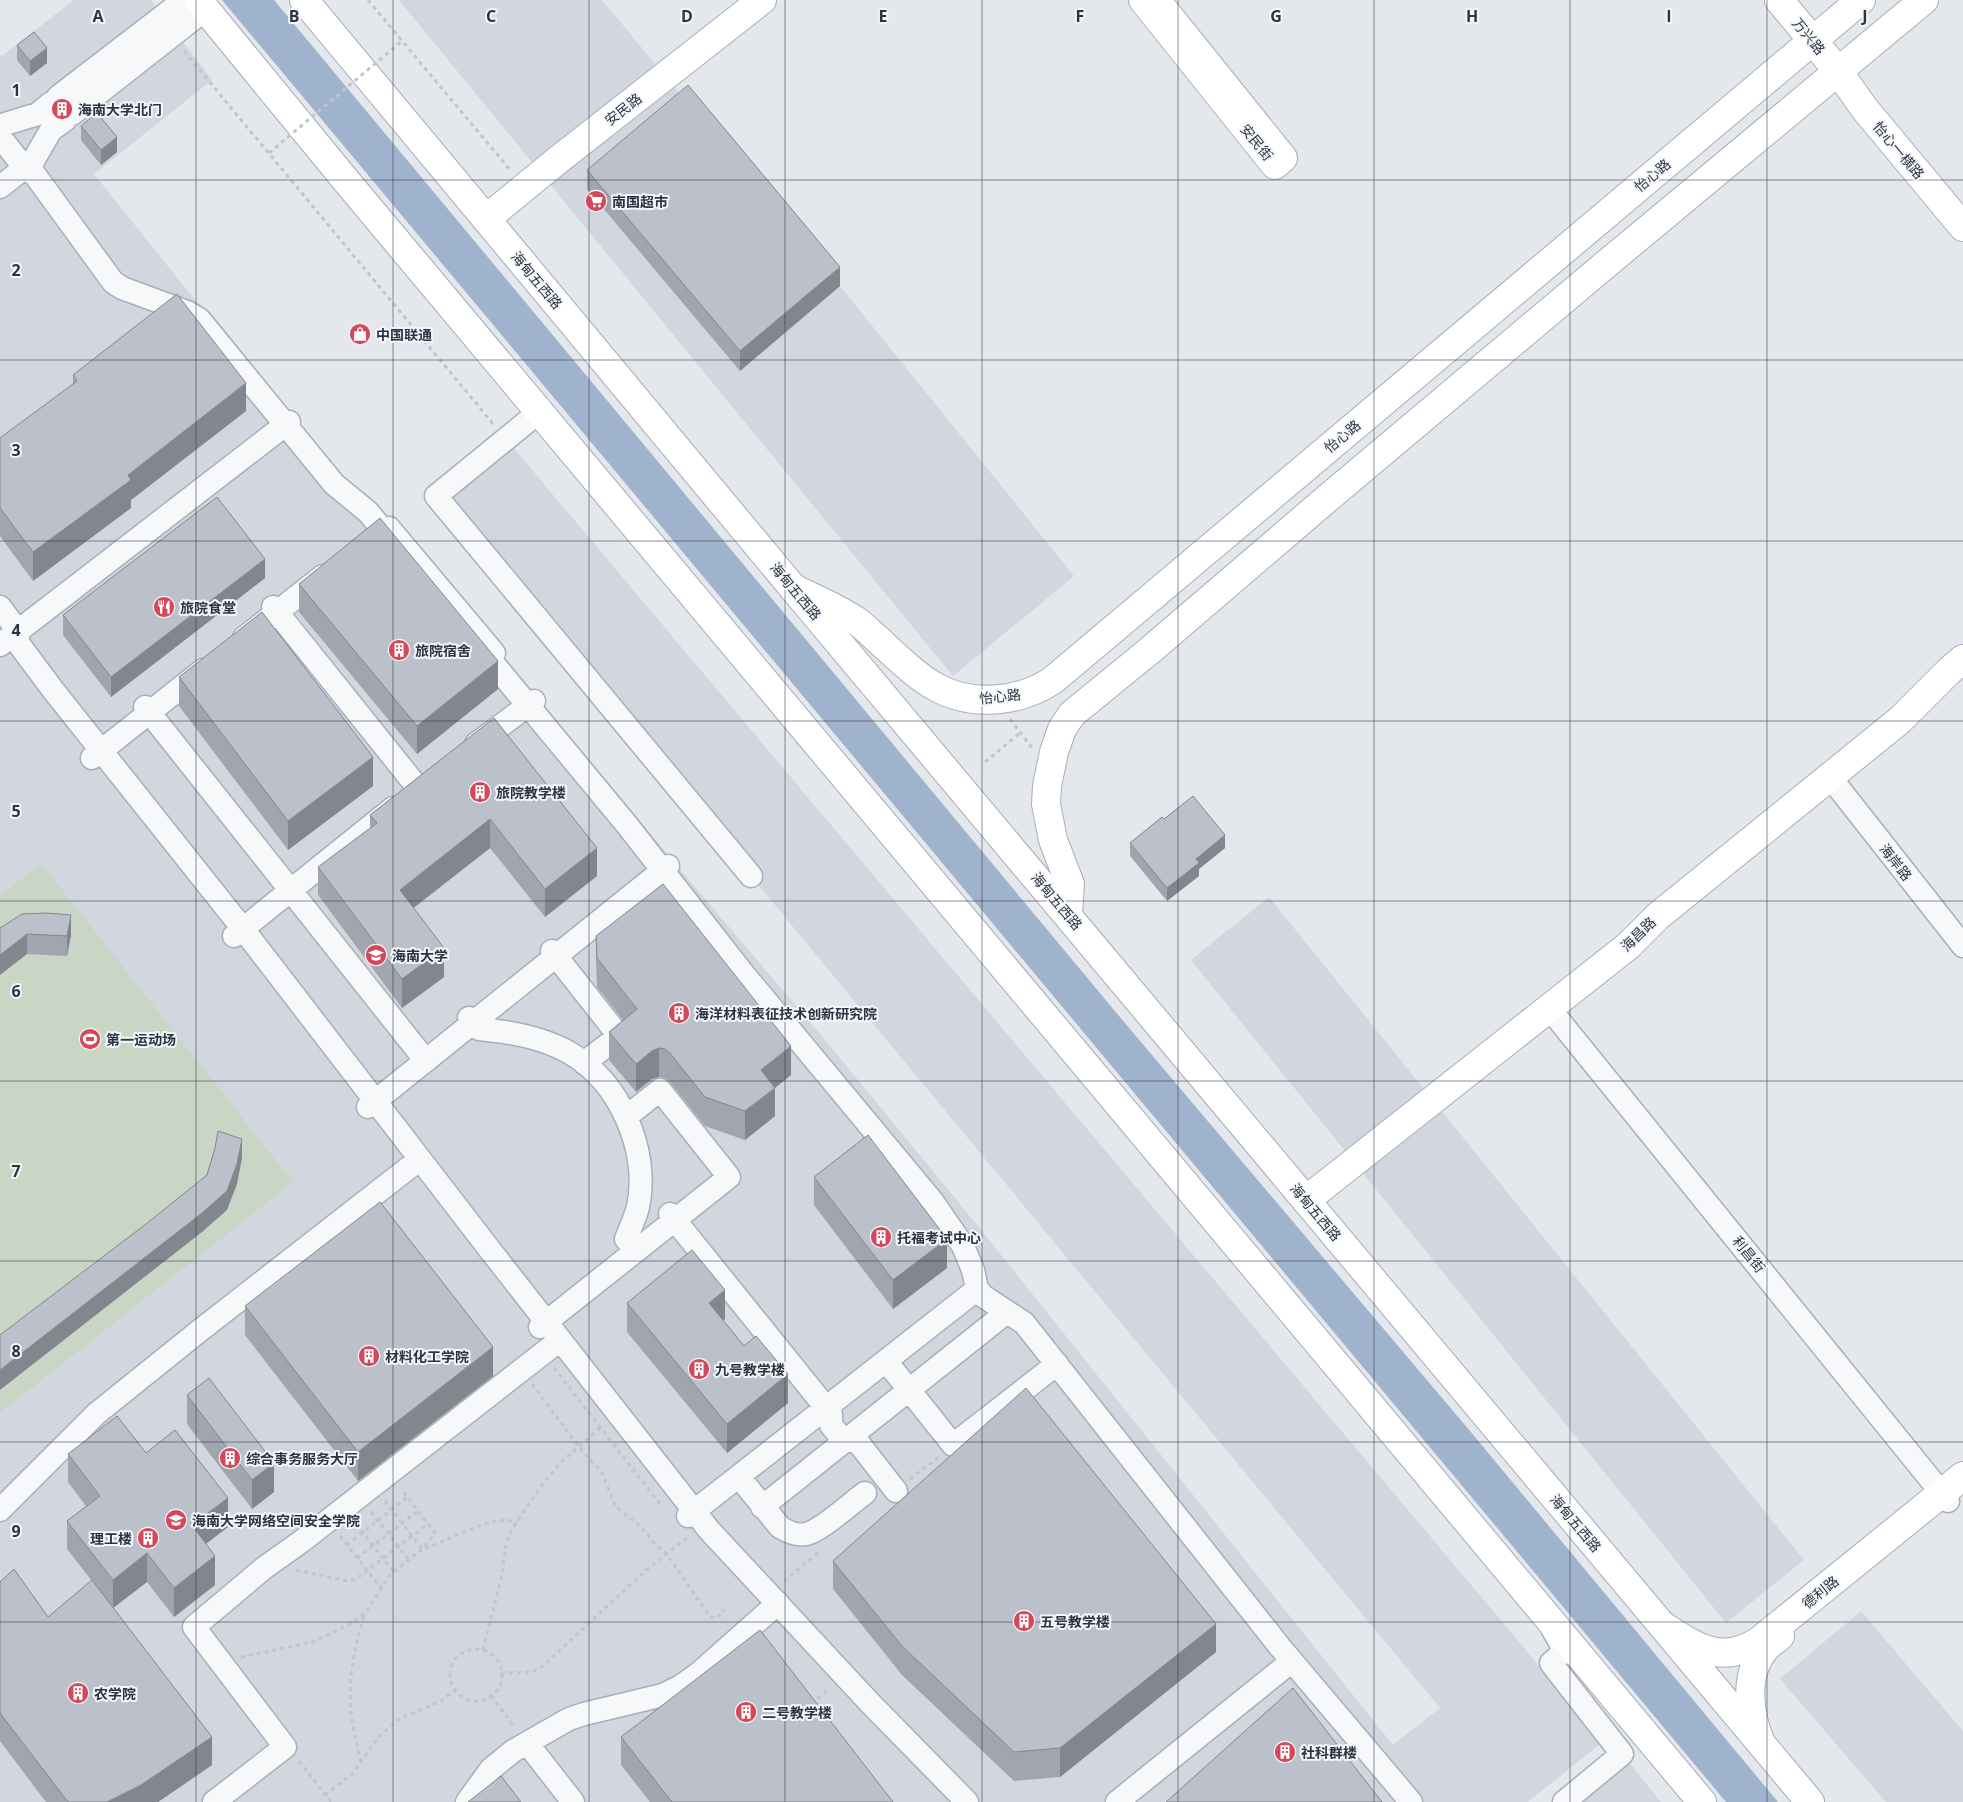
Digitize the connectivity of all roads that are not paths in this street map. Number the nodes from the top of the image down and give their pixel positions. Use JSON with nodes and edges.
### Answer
{"nodes":[{"id":1,"x":304,"y":0,"type":"edge"},
{"id":2,"x":748,"y":0,"type":"edge"},
{"id":3,"x":762,"y":0,"type":"edge"},
{"id":4,"x":1143,"y":0,"type":"edge"},
{"id":5,"x":1156,"y":0,"type":"edge"},
{"id":6,"x":1780,"y":0,"type":"edge"},
{"id":7,"x":1796,"y":0,"type":"edge"},
{"id":8,"x":1861,"y":0,"type":"edge"},
{"id":9,"x":1924,"y":0,"type":"edge"},
{"id":10,"x":196,"y":3,"type":"edge"},
{"id":11,"x":1817,"y":36,"type":"junction"},
{"id":12,"x":1842,"y":67,"type":"junction"},
{"id":13,"x":56,"y":113,"type":"junction"},
{"id":14,"x":0,"y":128,"type":"edge"},
{"id":15,"x":0,"y":137,"type":"edge"},
{"id":16,"x":24,"y":167,"type":"junction"},
{"id":17,"x":0,"y":187,"type":"edge"},
{"id":18,"x":1963,"y":209,"type":"edge"},
{"id":19,"x":483,"y":215,"type":"junction"},
{"id":20,"x":1963,"y":227,"type":"edge"},
{"id":21,"x":539,"y":412,"type":"junction"},
{"id":22,"x":284,"y":420,"type":"junction"},
{"id":23,"x":336,"y":561,"type":"edge"},
{"id":24,"x":794,"y":588,"type":"junction"},
{"id":25,"x":0,"y":607,"type":"edge"},
{"id":26,"x":272,"y":611,"type":"junction"},
{"id":27,"x":7,"y":633,"type":"edge"},
{"id":28,"x":1963,"y":659,"type":"edge"},
{"id":29,"x":1963,"y":679,"type":"edge"},
{"id":30,"x":529,"y":701,"type":"junction"},
{"id":31,"x":151,"y":707,"type":"junction"},
{"id":32,"x":94,"y":752,"type":"junction"},
{"id":33,"x":457,"y":755,"type":"edge"},
{"id":34,"x":1833,"y":781,"type":"junction"},
{"id":35,"x":663,"y":866,"type":"junction"},
{"id":36,"x":751,"y":876,"type":"dead end"},
{"id":37,"x":292,"y":886,"type":"junction"},
{"id":38,"x":1068,"y":914,"type":"junction"},
{"id":39,"x":237,"y":930,"type":"junction"},
{"id":40,"x":1963,"y":946,"type":"edge"},
{"id":41,"x":554,"y":954,"type":"junction"},
{"id":42,"x":1553,"y":1014,"type":"junction"},
{"id":43,"x":472,"y":1020,"type":"junction"},
{"id":44,"x":427,"y":1056,"type":"junction"},
{"id":45,"x":584,"y":1063,"type":"junction"},
{"id":46,"x":370,"y":1102,"type":"junction"},
{"id":47,"x":626,"y":1117,"type":"junction"},
{"id":48,"x":415,"y":1159,"type":"junction"},
{"id":49,"x":1311,"y":1206,"type":"junction"},
{"id":50,"x":676,"y":1214,"type":"junction"},
{"id":51,"x":633,"y":1248,"type":"junction"},
{"id":52,"x":977,"y":1295,"type":"junction"},
{"id":53,"x":1004,"y":1314,"type":"junction"},
{"id":54,"x":541,"y":1322,"type":"junction"},
{"id":55,"x":557,"y":1343,"type":"junction"},
{"id":56,"x":889,"y":1364,"type":"junction"},
{"id":57,"x":1054,"y":1366,"type":"junction"},
{"id":58,"x":909,"y":1390,"type":"junction"},
{"id":59,"x":832,"y":1409,"type":"junction"},
{"id":60,"x":844,"y":1441,"type":"junction"},
{"id":61,"x":1963,"y":1476,"type":"edge"},
{"id":62,"x":741,"y":1480,"type":"junction"},
{"id":63,"x":896,"y":1491,"type":"dead end"},
{"id":64,"x":865,"y":1492,"type":"dead end"},
{"id":65,"x":1951,"y":1494,"type":"edge"},
{"id":66,"x":0,"y":1500,"type":"edge"},
{"id":67,"x":762,"y":1507,"type":"junction"},
{"id":68,"x":0,"y":1510,"type":"edge"},
{"id":69,"x":693,"y":1521,"type":"junction"},
{"id":70,"x":775,"y":1606,"type":"junction"},
{"id":71,"x":1541,"y":1609,"type":"junction"},
{"id":72,"x":1663,"y":1625,"type":"junction"},
{"id":73,"x":1289,"y":1663,"type":"junction"},
{"id":74,"x":527,"y":1743,"type":"junction"},
{"id":75,"x":1761,"y":1743,"type":"junction"},
{"id":76,"x":214,"y":1802,"type":"edge"},
{"id":77,"x":467,"y":1802,"type":"edge"},
{"id":78,"x":573,"y":1802,"type":"edge"},
{"id":79,"x":957,"y":1802,"type":"edge"},
{"id":80,"x":967,"y":1802,"type":"edge"},
{"id":81,"x":1117,"y":1802,"type":"edge"},
{"id":82,"x":1402,"y":1802,"type":"edge"},
{"id":83,"x":1411,"y":1802,"type":"edge"},
{"id":84,"x":1564,"y":1802,"type":"edge"},
{"id":85,"x":1702,"y":1802,"type":"edge"},
{"id":86,"x":1810,"y":1802,"type":"edge"}],
"edges":[{"from":1,"to":19,"type":"street","name":"海甸五西路"},
{"from":2,"to":19,"type":"street","name":"安民路"},
{"from":3,"to":19,"type":"street","name":"安民路"},
{"from":4,"to":5,"type":"street","name":"安民街"},
{"from":6,"to":11,"type":"street","name":"万兴路"},
{"from":7,"to":11,"type":"street","name":"万兴路"},
{"from":8,"to":11,"type":"street","name":"怡心路"},
{"from":9,"to":12,"type":"street"},
{"from":10,"to":13,"type":"street"},
{"from":10,"to":13,"type":"street"},
{"from":10,"to":21,"type":"street"},
{"from":11,"to":12,"type":"street","name":"万兴路"},
{"from":11,"to":24,"type":"street","name":"怡心路"},
{"from":12,"to":18,"type":"street","name":"怡心一横路"},
{"from":12,"to":20,"type":"street","name":"怡心一横路"},
{"from":12,"to":38,"type":"street"},
{"from":13,"to":14,"type":"street"},
{"from":13,"to":16,"type":"street"},
{"from":15,"to":16,"type":"street"},
{"from":16,"to":17,"type":"street"},
{"from":16,"to":22,"type":"street"},
{"from":19,"to":24,"type":"street","name":"海甸五西路"},
{"from":21,"to":36,"type":"street"},
{"from":21,"to":71,"type":"street"},
{"from":22,"to":27,"type":"street"},
{"from":22,"to":30,"type":"street"},
{"from":23,"to":26,"type":"street"},
{"from":24,"to":38,"type":"street","name":"海甸五西路"},
{"from":25,"to":27,"type":"street"},
{"from":26,"to":31,"type":"street"},
{"from":26,"to":37,"type":"street"},
{"from":27,"to":32,"type":"street"},
{"from":28,"to":34,"type":"street","name":"海昌路"},
{"from":29,"to":34,"type":"street","name":"海昌路"},
{"from":30,"to":33,"type":"street"},
{"from":30,"to":35,"type":"street"},
{"from":31,"to":32,"type":"street"},
{"from":31,"to":37,"type":"street"},
{"from":32,"to":39,"type":"street"},
{"from":34,"to":40,"type":"street","name":"海岸路"},
{"from":34,"to":42,"type":"street","name":"海昌路"},
{"from":35,"to":41,"type":"street"},
{"from":35,"to":52,"type":"street"},
{"from":37,"to":39,"type":"street"},
{"from":37,"to":44,"type":"street"},
{"from":38,"to":49,"type":"street","name":"海甸五西路"},
{"from":39,"to":46,"type":"street"},
{"from":41,"to":43,"type":"street"},
{"from":41,"to":45,"type":"street"},
{"from":42,"to":49,"type":"street","name":"海昌路"},
{"from":42,"to":65,"type":"street","name":"利昌街"},
{"from":43,"to":44,"type":"street"},
{"from":43,"to":45,"type":"street"},
{"from":44,"to":46,"type":"street"},
{"from":45,"to":47,"type":"street"},
{"from":46,"to":48,"type":"street"},
{"from":47,"to":50,"type":"street"},
{"from":47,"to":51,"type":"street"},
{"from":48,"to":54,"type":"street"},
{"from":48,"to":66,"type":"street"},
{"from":48,"to":68,"type":"street"},
{"from":49,"to":72,"type":"street","name":"海甸五西路"},
{"from":50,"to":51,"type":"street"},
{"from":50,"to":59,"type":"street"},
{"from":51,"to":54,"type":"street"},
{"from":52,"to":53,"type":"street"},
{"from":52,"to":56,"type":"street"},
{"from":53,"to":57,"type":"street"},
{"from":53,"to":58,"type":"street"},
{"from":54,"to":55,"type":"street"},
{"from":55,"to":69,"type":"street"},
{"from":55,"to":76,"type":"street"},
{"from":56,"to":58,"type":"street"},
{"from":56,"to":59,"type":"street"},
{"from":57,"to":58,"type":"street"},
{"from":57,"to":73,"type":"street"},
{"from":58,"to":60,"type":"street"},
{"from":59,"to":60,"type":"street"},
{"from":59,"to":62,"type":"street"},
{"from":60,"to":63,"type":"street"},
{"from":60,"to":67,"type":"street"},
{"from":61,"to":65,"type":"street","name":"德利路"},
{"from":62,"to":67,"type":"street"},
{"from":62,"to":69,"type":"street"},
{"from":64,"to":67,"type":"street"},
{"from":65,"to":72,"type":"street","name":"德利路"},
{"from":65,"to":75,"type":"street","name":"德利路"},
{"from":69,"to":70,"type":"street"},
{"from":70,"to":74,"type":"street"},
{"from":70,"to":79,"type":"street"},
{"from":70,"to":80,"type":"street"},
{"from":71,"to":84,"type":"street"},
{"from":71,"to":85,"type":"street"},
{"from":72,"to":75,"type":"street","name":"海甸五西路"},
{"from":73,"to":81,"type":"street"},
{"from":73,"to":82,"type":"street"},
{"from":73,"to":83,"type":"street"},
{"from":74,"to":77,"type":"street"},
{"from":74,"to":78,"type":"street"},
{"from":75,"to":86,"type":"street","name":"海甸五西路"}]}
